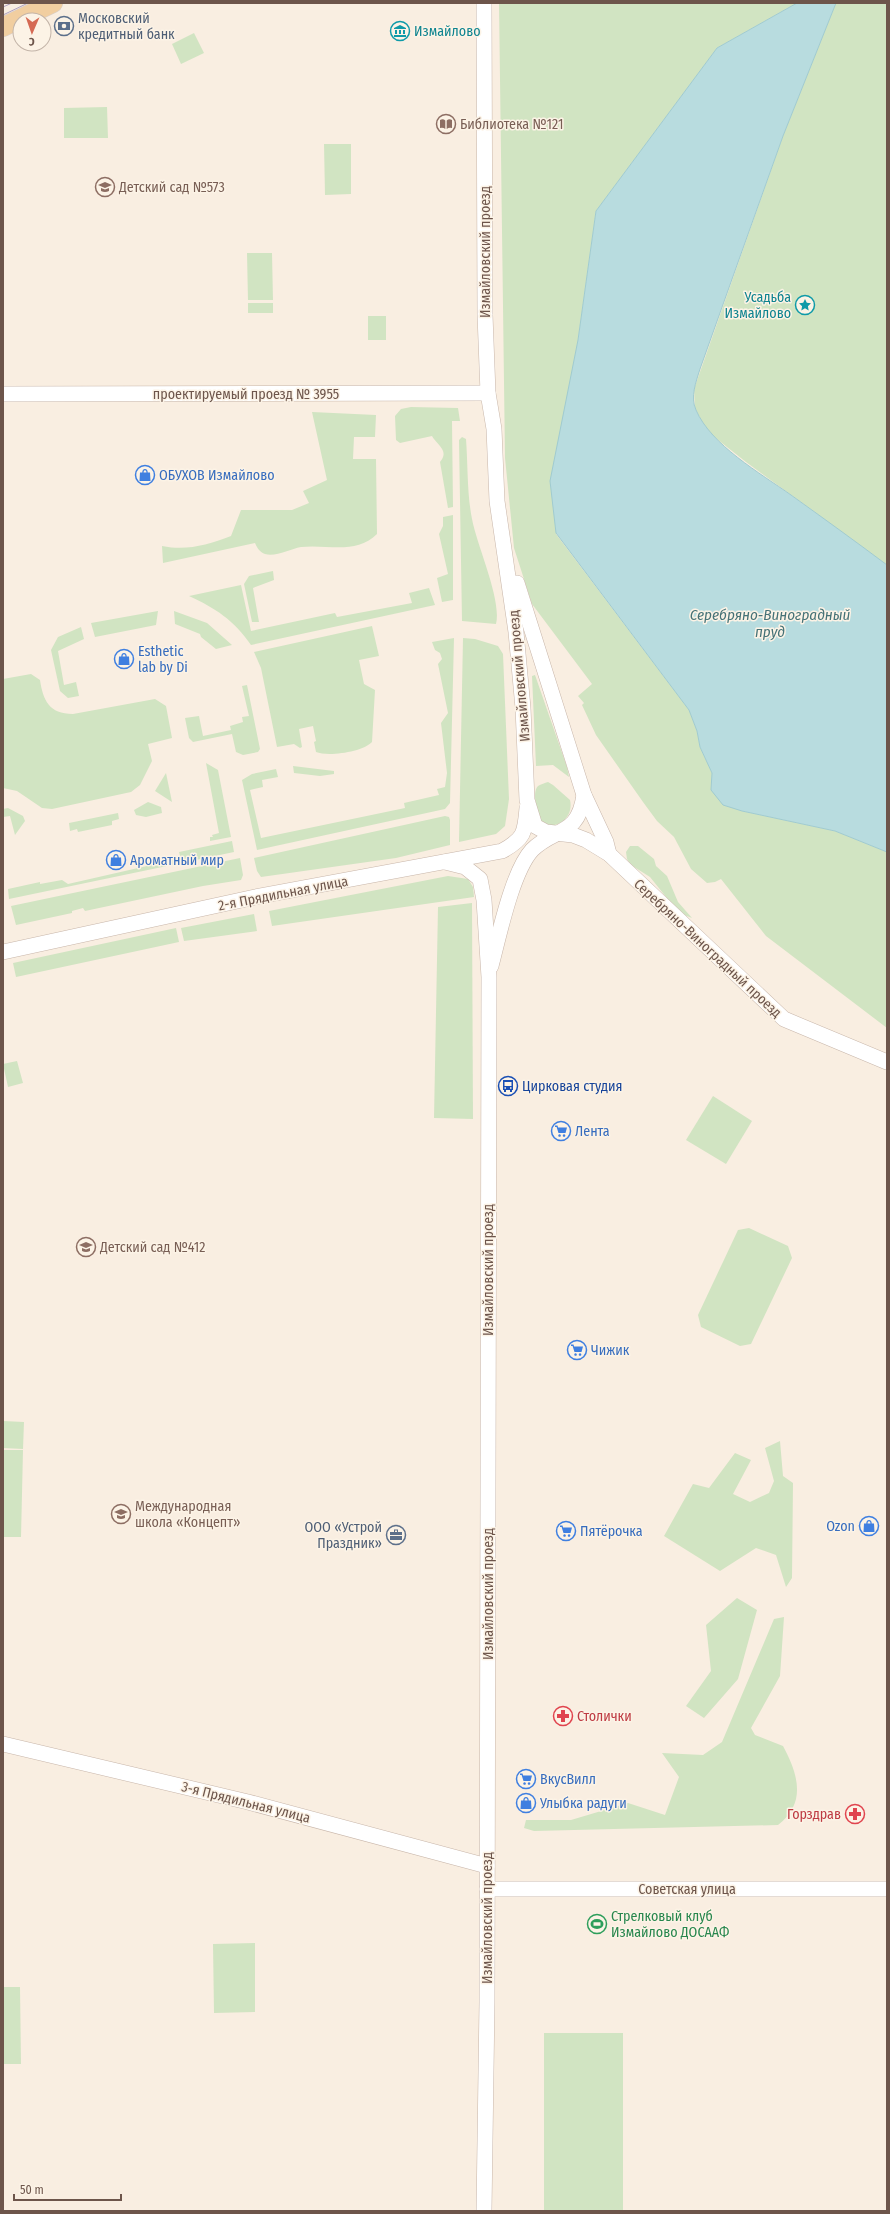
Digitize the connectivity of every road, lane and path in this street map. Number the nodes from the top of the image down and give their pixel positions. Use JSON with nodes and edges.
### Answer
{"nodes":[{"id":1,"x":53,"y":3,"type":"edge"},
{"id":2,"x":484,"y":3,"type":"edge"},
{"id":3,"x":3,"y":27,"type":"edge"},
{"id":4,"x":488,"y":393,"type":"junction"},
{"id":5,"x":3,"y":394,"type":"edge"},
{"id":6,"x":497,"y":501,"type":"junction"},
{"id":7,"x":584,"y":796,"type":"junction"},
{"id":8,"x":527,"y":800,"type":"junction"},
{"id":9,"x":559,"y":834,"type":"junction"},
{"id":10,"x":609,"y":854,"type":"junction"},
{"id":11,"x":445,"y":862,"type":"junction"},
{"id":12,"x":3,"y":952,"type":"edge"},
{"id":13,"x":488,"y":977,"type":"junction"},
{"id":14,"x":887,"y":1062,"type":"edge"},
{"id":15,"x":3,"y":1744,"type":"edge"},
{"id":16,"x":487,"y":1866,"type":"junction"},
{"id":17,"x":488,"y":1889,"type":"junction"},
{"id":18,"x":887,"y":1889,"type":"edge"},
{"id":19,"x":484,"y":2211,"type":"edge"}],
"edges":[{"from":1,"to":3,"type":"main road"},
{"from":2,"to":4,"type":"street","name":"Измайловский проезд"},
{"from":4,"to":5,"type":"street","name":"проектируемый проезд № 3955"},
{"from":4,"to":6,"type":"street","name":"Измайловский проезд"},
{"from":6,"to":7,"type":"street","name":"Измайловский проезд"},
{"from":6,"to":8,"type":"street","name":"Измайловский проезд"},
{"from":7,"to":9,"type":"street","name":"Измайловский проезд"},
{"from":7,"to":10,"type":"street","name":"Измайловский проезд"},
{"from":8,"to":9,"type":"street","name":"Измайловский проезд"},
{"from":8,"to":11,"type":"street","name":"2-я Прядильная улица"},
{"from":9,"to":10,"type":"street","name":"Серебряно-Виноградный проезд"},
{"from":9,"to":13,"type":"street","name":"Измайловский проезд"},
{"from":10,"to":14,"type":"street","name":"Серебряно-Виноградный проезд"},
{"from":11,"to":12,"type":"street","name":"2-я Прядильная улица"},
{"from":11,"to":13,"type":"street","name":"Измайловский проезд"},
{"from":13,"to":16,"type":"street","name":"Измайловский проезд"},
{"from":15,"to":16,"type":"street","name":"3-я Прядильная улица"},
{"from":16,"to":17,"type":"street","name":"Измайловский проезд"},
{"from":17,"to":18,"type":"street","name":"Советская улица"},
{"from":17,"to":19,"type":"street","name":"Измайловский проезд"}]}
